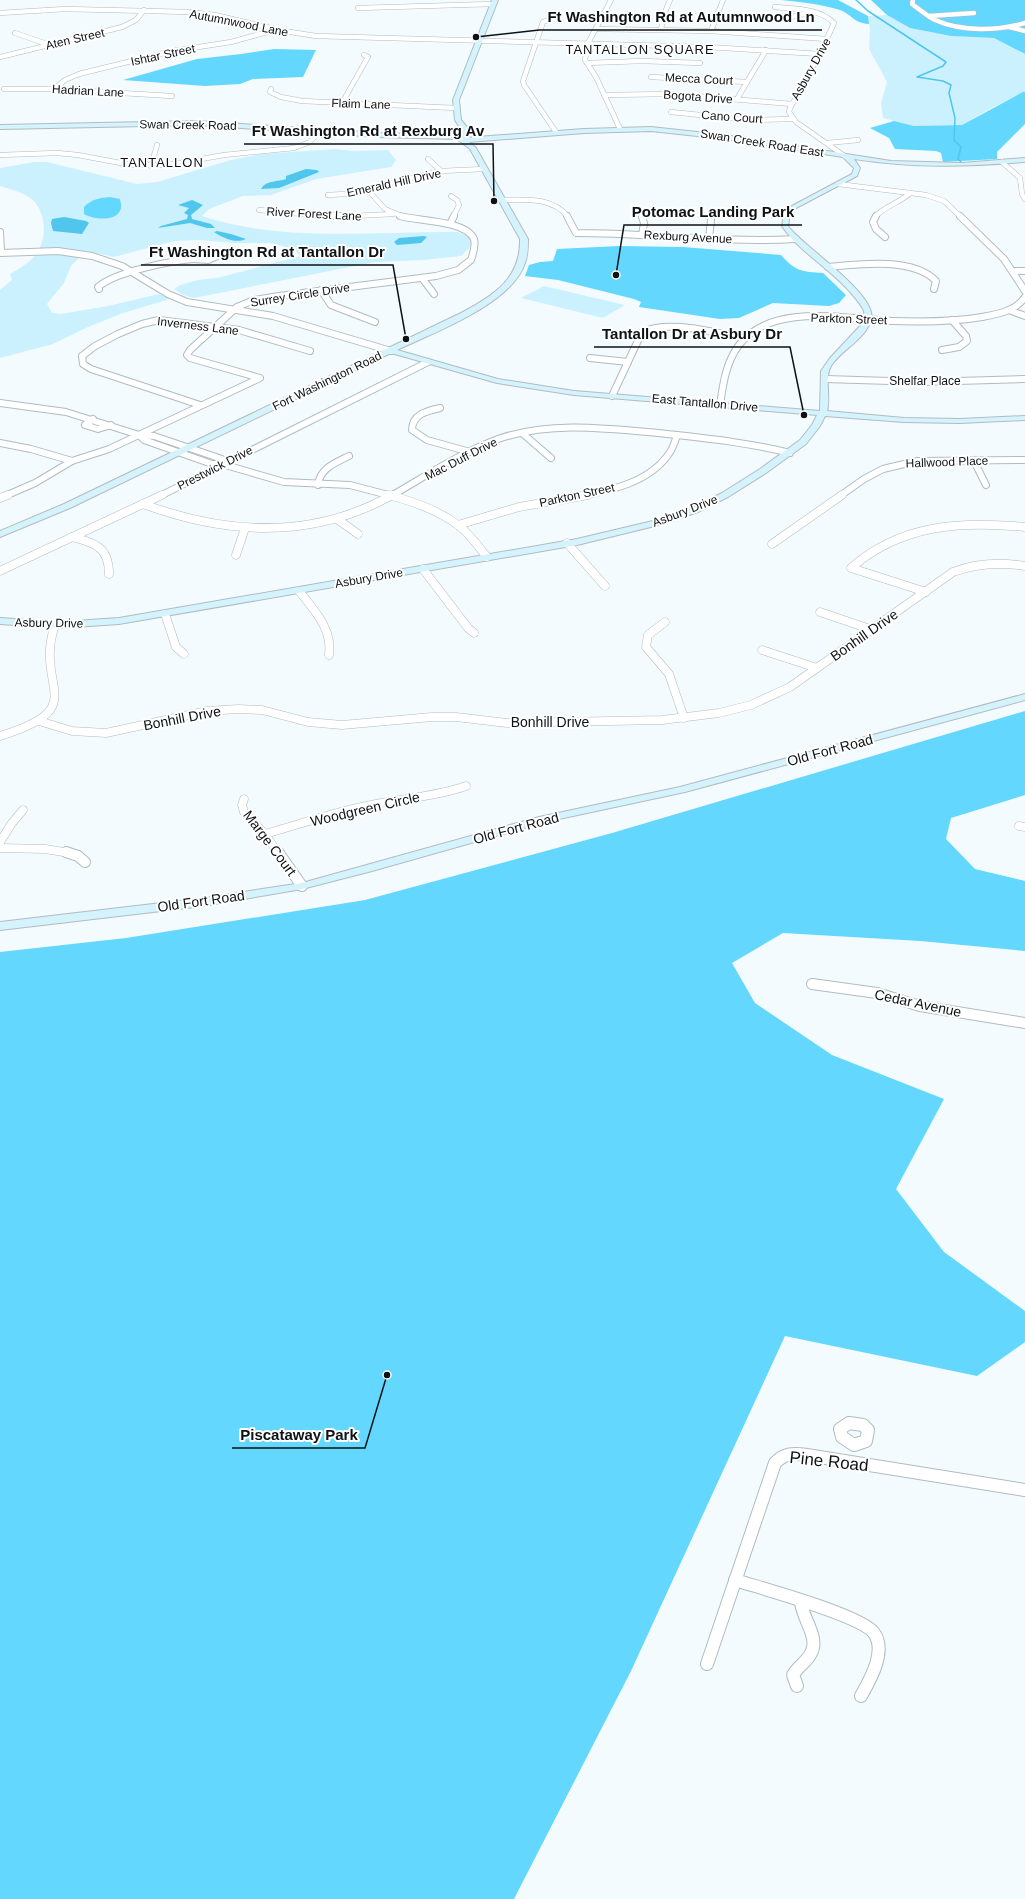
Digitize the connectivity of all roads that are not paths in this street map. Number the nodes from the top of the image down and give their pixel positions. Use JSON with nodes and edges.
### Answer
{"nodes":[{"id":1,"x":610,"y":0,"type":"edge"},
{"id":2,"x":670,"y":0,"type":"edge"},
{"id":3,"x":723,"y":0,"type":"edge"},
{"id":4,"x":913,"y":0,"type":"edge"},
{"id":5,"x":494,"y":2,"type":"edge"},
{"id":6,"x":775,"y":7,"type":"dead end"},
{"id":7,"x":358,"y":8,"type":"dead end"},
{"id":8,"x":144,"y":10,"type":"junction"},
{"id":9,"x":812,"y":12,"type":"junction"},
{"id":10,"x":0,"y":13,"type":"edge"},
{"id":11,"x":974,"y":13,"type":"dead end"},
{"id":12,"x":930,"y":16,"type":"junction"},
{"id":13,"x":548,"y":20,"type":"dead end"},
{"id":14,"x":776,"y":20,"type":"dead end"},
{"id":15,"x":1025,"y":22,"type":"edge"},
{"id":16,"x":1009,"y":27,"type":"junction"},
{"id":17,"x":596,"y":29,"type":"junction"},
{"id":18,"x":276,"y":30,"type":"junction"},
{"id":19,"x":661,"y":30,"type":"junction"},
{"id":20,"x":711,"y":31,"type":"junction"},
{"id":21,"x":1025,"y":31,"type":"edge"},
{"id":22,"x":15,"y":34,"type":"dead end"},
{"id":23,"x":827,"y":39,"type":"junction"},
{"id":24,"x":479,"y":41,"type":"junction"},
{"id":25,"x":536,"y":42,"type":"junction"},
{"id":26,"x":588,"y":44,"type":"junction"},
{"id":27,"x":50,"y":45,"type":"junction"},
{"id":28,"x":766,"y":50,"type":"junction"},
{"id":29,"x":820,"y":54,"type":"junction"},
{"id":30,"x":364,"y":55,"type":"dead end"},
{"id":31,"x":0,"y":57,"type":"edge"},
{"id":32,"x":586,"y":63,"type":"junction"},
{"id":33,"x":700,"y":63,"type":"dead end"},
{"id":34,"x":651,"y":77,"type":"dead end"},
{"id":35,"x":747,"y":82,"type":"junction"},
{"id":36,"x":4,"y":89,"type":"dead end"},
{"id":37,"x":54,"y":89,"type":"junction"},
{"id":38,"x":271,"y":89,"type":"dead end"},
{"id":39,"x":604,"y":95,"type":"junction"},
{"id":40,"x":172,"y":96,"type":"dead end"},
{"id":41,"x":736,"y":99,"type":"junction"},
{"id":42,"x":342,"y":103,"type":"junction"},
{"id":43,"x":792,"y":104,"type":"junction"},
{"id":44,"x":456,"y":108,"type":"junction"},
{"id":45,"x":672,"y":112,"type":"dead end"},
{"id":46,"x":792,"y":119,"type":"junction"},
{"id":47,"x":0,"y":127,"type":"edge"},
{"id":48,"x":463,"y":128,"type":"junction"},
{"id":49,"x":620,"y":129,"type":"junction"},
{"id":50,"x":319,"y":131,"type":"junction"},
{"id":51,"x":556,"y":132,"type":"junction"},
{"id":52,"x":474,"y":137,"type":"junction"},
{"id":53,"x":462,"y":138,"type":"junction"},
{"id":54,"x":858,"y":140,"type":"dead end"},
{"id":55,"x":827,"y":143,"type":"junction"},
{"id":56,"x":157,"y":145,"type":"dead end"},
{"id":57,"x":474,"y":148,"type":"junction"},
{"id":58,"x":834,"y":148,"type":"junction"},
{"id":59,"x":821,"y":152,"type":"junction"},
{"id":60,"x":0,"y":155,"type":"edge"},
{"id":61,"x":846,"y":157,"type":"junction"},
{"id":62,"x":428,"y":159,"type":"dead end"},
{"id":63,"x":1025,"y":160,"type":"edge"},
{"id":64,"x":1002,"y":162,"type":"junction"},
{"id":65,"x":150,"y":166,"type":"junction"},
{"id":66,"x":484,"y":169,"type":"junction"},
{"id":67,"x":441,"y":172,"type":"junction"},
{"id":68,"x":838,"y":184,"type":"junction"},
{"id":69,"x":367,"y":189,"type":"junction"},
{"id":70,"x":910,"y":193,"type":"junction"},
{"id":71,"x":328,"y":195,"type":"dead end"},
{"id":72,"x":450,"y":196,"type":"dead end"},
{"id":73,"x":1025,"y":199,"type":"edge"},
{"id":74,"x":501,"y":200,"type":"junction"},
{"id":75,"x":259,"y":210,"type":"dead end"},
{"id":76,"x":393,"y":214,"type":"junction"},
{"id":77,"x":642,"y":217,"type":"dead end"},
{"id":78,"x":711,"y":220,"type":"dead end"},
{"id":79,"x":450,"y":224,"type":"junction"},
{"id":80,"x":0,"y":232,"type":"edge"},
{"id":81,"x":642,"y":234,"type":"junction"},
{"id":82,"x":885,"y":237,"type":"dead end"},
{"id":83,"x":709,"y":238,"type":"junction"},
{"id":84,"x":796,"y":239,"type":"junction"},
{"id":85,"x":1,"y":252,"type":"edge"},
{"id":86,"x":193,"y":259,"type":"dead end"},
{"id":87,"x":828,"y":267,"type":"junction"},
{"id":88,"x":1013,"y":271,"type":"junction"},
{"id":89,"x":1025,"y":271,"type":"edge"},
{"id":90,"x":132,"y":272,"type":"junction"},
{"id":91,"x":422,"y":278,"type":"junction"},
{"id":92,"x":100,"y":288,"type":"dead end"},
{"id":93,"x":321,"y":290,"type":"junction"},
{"id":94,"x":934,"y":290,"type":"dead end"},
{"id":95,"x":1025,"y":291,"type":"edge"},
{"id":96,"x":434,"y":294,"type":"dead end"},
{"id":97,"x":1025,"y":297,"type":"edge"},
{"id":98,"x":234,"y":310,"type":"junction"},
{"id":99,"x":1010,"y":310,"type":"junction"},
{"id":100,"x":1025,"y":316,"type":"edge"},
{"id":101,"x":868,"y":319,"type":"junction"},
{"id":102,"x":952,"y":320,"type":"junction"},
{"id":103,"x":375,"y":322,"type":"dead end"},
{"id":104,"x":217,"y":326,"type":"junction"},
{"id":105,"x":744,"y":338,"type":"junction"},
{"id":106,"x":942,"y":350,"type":"dead end"},
{"id":107,"x":310,"y":351,"type":"dead end"},
{"id":108,"x":390,"y":351,"type":"junction"},
{"id":109,"x":590,"y":358,"type":"dead end"},
{"id":110,"x":428,"y":362,"type":"junction"},
{"id":111,"x":628,"y":362,"type":"junction"},
{"id":112,"x":825,"y":379,"type":"junction"},
{"id":113,"x":1025,"y":379,"type":"edge"},
{"id":114,"x":612,"y":396,"type":"junction"},
{"id":115,"x":0,"y":403,"type":"edge"},
{"id":116,"x":200,"y":405,"type":"junction"},
{"id":117,"x":720,"y":405,"type":"junction"},
{"id":118,"x":440,"y":408,"type":"dead end"},
{"id":119,"x":823,"y":413,"type":"junction"},
{"id":120,"x":1025,"y":418,"type":"edge"},
{"id":121,"x":93,"y":419,"type":"junction"},
{"id":122,"x":111,"y":425,"type":"junction"},
{"id":123,"x":522,"y":433,"type":"junction"},
{"id":124,"x":139,"y":435,"type":"junction"},
{"id":125,"x":677,"y":436,"type":"junction"},
{"id":126,"x":0,"y":443,"type":"edge"},
{"id":127,"x":189,"y":448,"type":"junction"},
{"id":128,"x":470,"y":452,"type":"junction"},
{"id":129,"x":790,"y":452,"type":"junction"},
{"id":130,"x":179,"y":453,"type":"junction"},
{"id":131,"x":349,"y":456,"type":"dead end"},
{"id":132,"x":551,"y":458,"type":"dead end"},
{"id":133,"x":1025,"y":460,"type":"edge"},
{"id":134,"x":72,"y":461,"type":"junction"},
{"id":135,"x":974,"y":461,"type":"junction"},
{"id":136,"x":222,"y":464,"type":"junction"},
{"id":137,"x":318,"y":485,"type":"junction"},
{"id":138,"x":986,"y":485,"type":"dead end"},
{"id":139,"x":393,"y":496,"type":"junction"},
{"id":140,"x":0,"y":498,"type":"edge"},
{"id":141,"x":142,"y":504,"type":"junction"},
{"id":142,"x":337,"y":519,"type":"junction"},
{"id":143,"x":458,"y":525,"type":"junction"},
{"id":144,"x":1025,"y":527,"type":"edge"},
{"id":145,"x":245,"y":528,"type":"junction"},
{"id":146,"x":0,"y":534,"type":"edge"},
{"id":147,"x":358,"y":534,"type":"dead end"},
{"id":148,"x":72,"y":537,"type":"junction"},
{"id":149,"x":567,"y":543,"type":"junction"},
{"id":150,"x":772,"y":544,"type":"dead end"},
{"id":151,"x":236,"y":555,"type":"dead end"},
{"id":152,"x":487,"y":557,"type":"junction"},
{"id":153,"x":1025,"y":566,"type":"edge"},
{"id":154,"x":423,"y":569,"type":"junction"},
{"id":155,"x":0,"y":571,"type":"edge"},
{"id":156,"x":109,"y":574,"type":"dead end"},
{"id":157,"x":605,"y":586,"type":"dead end"},
{"id":158,"x":299,"y":590,"type":"junction"},
{"id":159,"x":926,"y":592,"type":"junction"},
{"id":160,"x":820,"y":612,"type":"dead end"},
{"id":161,"x":165,"y":614,"type":"junction"},
{"id":162,"x":0,"y":621,"type":"edge"},
{"id":163,"x":665,"y":622,"type":"dead end"},
{"id":164,"x":54,"y":625,"type":"junction"},
{"id":165,"x":870,"y":629,"type":"junction"},
{"id":166,"x":474,"y":633,"type":"dead end"},
{"id":167,"x":762,"y":650,"type":"dead end"},
{"id":168,"x":184,"y":654,"type":"dead end"},
{"id":169,"x":329,"y":655,"type":"dead end"},
{"id":170,"x":817,"y":668,"type":"junction"},
{"id":171,"x":1025,"y":697,"type":"edge"},
{"id":172,"x":684,"y":718,"type":"junction"},
{"id":173,"x":39,"y":721,"type":"junction"},
{"id":174,"x":0,"y":736,"type":"edge"},
{"id":175,"x":466,"y":786,"type":"dead end"},
{"id":176,"x":244,"y":799,"type":"dead end"},
{"id":177,"x":23,"y":810,"type":"dead end"},
{"id":178,"x":265,"y":834,"type":"junction"},
{"id":179,"x":0,"y":842,"type":"edge"},
{"id":180,"x":0,"y":848,"type":"edge"},
{"id":181,"x":85,"y":862,"type":"dead end"},
{"id":182,"x":302,"y":886,"type":"junction"},
{"id":183,"x":0,"y":926,"type":"edge"},
{"id":184,"x":812,"y":984,"type":"dead end"},
{"id":185,"x":1025,"y":1022,"type":"edge"},
{"id":186,"x":854,"y":1445,"type":"dead end"},
{"id":187,"x":850,"y":1462,"type":"junction"},
{"id":188,"x":1025,"y":1490,"type":"edge"},
{"id":189,"x":735,"y":1580,"type":"junction"},
{"id":190,"x":801,"y":1602,"type":"junction"},
{"id":191,"x":707,"y":1664,"type":"dead end"},
{"id":192,"x":797,"y":1686,"type":"dead end"},
{"id":193,"x":861,"y":1696,"type":"dead end"}],
"edges":[{"from":1,"to":17,"type":"street"},
{"from":2,"to":19,"type":"street"},
{"from":3,"to":20,"type":"street"},
{"from":4,"to":12,"type":"street"},
{"from":5,"to":7,"type":"street"},
{"from":5,"to":24,"type":"main road"},
{"from":6,"to":9,"type":"street"},
{"from":8,"to":10,"type":"street","name":"Autumnwood Lane"},
{"from":8,"to":18,"type":"street","name":"Autumnwood Lane"},
{"from":8,"to":27,"type":"street","name":"Aten Street"},
{"from":9,"to":14,"type":"street"},
{"from":9,"to":23,"type":"street","name":"Asbury Drive"},
{"from":11,"to":12,"type":"street"},
{"from":12,"to":16,"type":"street"},
{"from":13,"to":25,"type":"street"},
{"from":15,"to":16,"type":"street"},
{"from":16,"to":21,"type":"street"},
{"from":17,"to":19,"type":"street"},
{"from":17,"to":26,"type":"street"},
{"from":18,"to":24,"type":"street","name":"Autumnwood Lane"},
{"from":18,"to":37,"type":"street","name":"Ishtar Street"},
{"from":19,"to":20,"type":"street"},
{"from":20,"to":23,"type":"street"},
{"from":22,"to":27,"type":"street"},
{"from":23,"to":29,"type":"street","name":"Asbury Drive"},
{"from":24,"to":25,"type":"street","name":"Autumnwood Lane"},
{"from":24,"to":44,"type":"main road"},
{"from":25,"to":26,"type":"street","name":"Autumnwood Lane"},
{"from":25,"to":51,"type":"street"},
{"from":26,"to":28,"type":"street","name":"Autumnwood Lane"},
{"from":26,"to":32,"type":"street"},
{"from":27,"to":31,"type":"street","name":"Aten Street"},
{"from":28,"to":29,"type":"street","name":"Autumnwood Lane"},
{"from":28,"to":35,"type":"street"},
{"from":29,"to":43,"type":"street","name":"Asbury Drive"},
{"from":30,"to":42,"type":"street"},
{"from":32,"to":33,"type":"street"},
{"from":32,"to":39,"type":"street"},
{"from":34,"to":35,"type":"street","name":"Mecca Court"},
{"from":35,"to":41,"type":"street"},
{"from":36,"to":37,"type":"street","name":"Hadrian Lane"},
{"from":37,"to":40,"type":"street","name":"Hadrian Lane"},
{"from":38,"to":42,"type":"street","name":"Flaim Lane"},
{"from":39,"to":41,"type":"street","name":"Bogota Drive"},
{"from":39,"to":49,"type":"street"},
{"from":41,"to":43,"type":"street","name":"Bogota Drive"},
{"from":42,"to":44,"type":"street","name":"Flaim Lane"},
{"from":43,"to":46,"type":"street","name":"Asbury Drive"},
{"from":44,"to":48,"type":"main road"},
{"from":45,"to":46,"type":"street","name":"Cano Court"},
{"from":46,"to":55,"type":"street","name":"Asbury Drive"},
{"from":47,"to":50,"type":"main road","name":"Swan Creek Road"},
{"from":48,"to":52,"type":"main road"},
{"from":48,"to":53,"type":"main road"},
{"from":49,"to":51,"type":"main road","name":"Swan Creek Road East"},
{"from":49,"to":59,"type":"main road","name":"Swan Creek Road East"},
{"from":50,"to":53,"type":"main road","name":"Swan Creek Road"},
{"from":50,"to":65,"type":"street"},
{"from":51,"to":52,"type":"main road","name":"Swan Creek Road East"},
{"from":52,"to":53,"type":"main road","name":"Swan Creek Road"},
{"from":52,"to":57,"type":"main road","name":"Fort Washington Road"},
{"from":53,"to":57,"type":"main road","name":"Fort Washington Road"},
{"from":54,"to":55,"type":"street"},
{"from":55,"to":58,"type":"street","name":"Asbury Drive"},
{"from":56,"to":65,"type":"street"},
{"from":57,"to":66,"type":"main road","name":"Fort Washington Road"},
{"from":58,"to":59,"type":"main road"},
{"from":58,"to":61,"type":"street","name":"Asbury Drive"},
{"from":59,"to":61,"type":"main road","name":"Swan Creek Road East"},
{"from":60,"to":65,"type":"street"},
{"from":61,"to":64,"type":"main road","name":"Swan Creek Road East"},
{"from":61,"to":68,"type":"main road","name":"Asbury Drive"},
{"from":62,"to":67,"type":"street"},
{"from":63,"to":64,"type":"main road","name":"Swan Creek Road East"},
{"from":64,"to":73,"type":"street"},
{"from":66,"to":67,"type":"street","name":"Emerald Hill Drive"},
{"from":66,"to":74,"type":"main road","name":"Fort Washington Road"},
{"from":67,"to":69,"type":"street","name":"Emerald Hill Drive"},
{"from":68,"to":70,"type":"street"},
{"from":68,"to":84,"type":"main road","name":"Asbury Drive"},
{"from":69,"to":71,"type":"street","name":"Emerald Hill Drive"},
{"from":69,"to":76,"type":"street","name":"Surrey Circle Drive"},
{"from":70,"to":82,"type":"street"},
{"from":70,"to":88,"type":"street"},
{"from":72,"to":79,"type":"street"},
{"from":74,"to":81,"type":"street","name":"Rexburg Avenue"},
{"from":74,"to":108,"type":"main road","name":"Fort Washington Road"},
{"from":75,"to":76,"type":"street","name":"River Forest Lane"},
{"from":76,"to":79,"type":"street","name":"Surrey Circle Drive"},
{"from":77,"to":81,"type":"street"},
{"from":78,"to":83,"type":"street"},
{"from":79,"to":91,"type":"street","name":"Surrey Circle Drive"},
{"from":80,"to":85,"type":"street"},
{"from":81,"to":83,"type":"street","name":"Rexburg Avenue"},
{"from":83,"to":84,"type":"street","name":"Rexburg Avenue"},
{"from":84,"to":87,"type":"main road","name":"Asbury Drive"},
{"from":85,"to":90,"type":"street"},
{"from":86,"to":90,"type":"street"},
{"from":87,"to":94,"type":"street"},
{"from":87,"to":101,"type":"main road","name":"Asbury Drive"},
{"from":88,"to":89,"type":"street"},
{"from":88,"to":95,"type":"street"},
{"from":90,"to":92,"type":"street"},
{"from":90,"to":98,"type":"street"},
{"from":91,"to":93,"type":"street","name":"Surrey Circle Drive"},
{"from":91,"to":96,"type":"street"},
{"from":93,"to":98,"type":"street","name":"Surrey Circle Drive"},
{"from":93,"to":103,"type":"street"},
{"from":97,"to":99,"type":"street","name":"Parkton Street"},
{"from":98,"to":104,"type":"street","name":"Surrey Circle Drive"},
{"from":98,"to":108,"type":"street"},
{"from":99,"to":100,"type":"street"},
{"from":99,"to":102,"type":"street","name":"Parkton Street"},
{"from":101,"to":102,"type":"street","name":"Parkton Street"},
{"from":101,"to":105,"type":"street","name":"Parkton Street"},
{"from":101,"to":112,"type":"main road","name":"Asbury Drive"},
{"from":102,"to":106,"type":"street"},
{"from":104,"to":107,"type":"street","name":"Inverness Lane"},
{"from":104,"to":116,"type":"street","name":"Surrey Circle Drive"},
{"from":104,"to":116,"type":"street","name":"Inverness Lane"},
{"from":105,"to":111,"type":"street"},
{"from":105,"to":117,"type":"street","name":"Parkton Street"},
{"from":108,"to":110,"type":"main road","name":"East Tantallon Drive"},
{"from":108,"to":127,"type":"main road","name":"Fort Washington Road"},
{"from":109,"to":111,"type":"street"},
{"from":110,"to":114,"type":"main road","name":"East Tantallon Drive"},
{"from":110,"to":136,"type":"street","name":"Prestwick Drive"},
{"from":111,"to":114,"type":"street"},
{"from":112,"to":113,"type":"street","name":"Shelfar Place"},
{"from":112,"to":119,"type":"main road","name":"Asbury Drive"},
{"from":114,"to":117,"type":"main road","name":"East Tantallon Drive"},
{"from":115,"to":121,"type":"street"},
{"from":116,"to":124,"type":"street","name":"Surrey Circle Drive"},
{"from":117,"to":119,"type":"main road","name":"East Tantallon Drive"},
{"from":118,"to":128,"type":"street"},
{"from":119,"to":120,"type":"main road","name":"East Tantallon Drive"},
{"from":119,"to":129,"type":"main road","name":"Asbury Drive"},
{"from":121,"to":122,"type":"street"},
{"from":121,"to":122,"type":"street"},
{"from":122,"to":124,"type":"street"},
{"from":123,"to":125,"type":"street","name":"Mac Duff Drive"},
{"from":123,"to":128,"type":"street","name":"Mac Duff Drive"},
{"from":123,"to":132,"type":"street"},
{"from":124,"to":127,"type":"street"},
{"from":124,"to":130,"type":"street"},
{"from":124,"to":134,"type":"street","name":"Surrey Circle Drive"},
{"from":125,"to":129,"type":"street","name":"Mac Duff Drive"},
{"from":125,"to":143,"type":"street","name":"Parkton Street"},
{"from":126,"to":134,"type":"street"},
{"from":127,"to":130,"type":"main road","name":"Fort Washington Road"},
{"from":127,"to":136,"type":"street"},
{"from":128,"to":139,"type":"street","name":"Mac Duff Drive"},
{"from":129,"to":149,"type":"main road","name":"Asbury Drive"},
{"from":130,"to":136,"type":"street"},
{"from":130,"to":146,"type":"main road","name":"Fort Washington Road"},
{"from":131,"to":137,"type":"street"},
{"from":133,"to":135,"type":"street","name":"Hallwood Place"},
{"from":134,"to":140,"type":"street","name":"Surrey Circle Drive"},
{"from":135,"to":138,"type":"street"},
{"from":135,"to":150,"type":"street","name":"Hallwood Place"},
{"from":136,"to":137,"type":"street"},
{"from":136,"to":141,"type":"street","name":"Prestwick Drive"},
{"from":137,"to":139,"type":"street"},
{"from":139,"to":142,"type":"street","name":"Mac Duff Drive"},
{"from":139,"to":143,"type":"street"},
{"from":141,"to":145,"type":"street","name":"Mac Duff Drive"},
{"from":141,"to":148,"type":"street","name":"Prestwick Drive"},
{"from":142,"to":145,"type":"street","name":"Mac Duff Drive"},
{"from":142,"to":147,"type":"street"},
{"from":143,"to":152,"type":"street"},
{"from":144,"to":159,"type":"street"},
{"from":145,"to":151,"type":"street"},
{"from":148,"to":155,"type":"street","name":"Prestwick Drive"},
{"from":148,"to":156,"type":"street"},
{"from":149,"to":152,"type":"main road","name":"Asbury Drive"},
{"from":149,"to":157,"type":"street"},
{"from":152,"to":154,"type":"main road","name":"Asbury Drive"},
{"from":153,"to":159,"type":"street","name":"Bonhill Drive"},
{"from":154,"to":158,"type":"main road","name":"Asbury Drive"},
{"from":154,"to":166,"type":"street"},
{"from":158,"to":161,"type":"main road","name":"Asbury Drive"},
{"from":158,"to":169,"type":"street"},
{"from":159,"to":165,"type":"street","name":"Bonhill Drive"},
{"from":160,"to":165,"type":"street"},
{"from":161,"to":164,"type":"main road","name":"Asbury Drive"},
{"from":161,"to":168,"type":"street"},
{"from":162,"to":164,"type":"main road","name":"Asbury Drive"},
{"from":163,"to":172,"type":"street"},
{"from":164,"to":173,"type":"street"},
{"from":165,"to":170,"type":"street","name":"Bonhill Drive"},
{"from":167,"to":170,"type":"street"},
{"from":170,"to":172,"type":"street","name":"Bonhill Drive"},
{"from":171,"to":182,"type":"main road","name":"Old Fort Road"},
{"from":172,"to":173,"type":"street","name":"Bonhill Drive"},
{"from":173,"to":174,"type":"street"},
{"from":175,"to":178,"type":"street","name":"Woodgreen Circle"},
{"from":176,"to":178,"type":"street","name":"Marge Court"},
{"from":177,"to":179,"type":"street"},
{"from":178,"to":182,"type":"street","name":"Marge Court"},
{"from":180,"to":181,"type":"street"},
{"from":182,"to":183,"type":"main road","name":"Old Fort Road"},
{"from":184,"to":185,"type":"street","name":"Cedar Avenue"},
{"from":186,"to":187,"type":"street"},
{"from":187,"to":188,"type":"street","name":"Pine Road"},
{"from":187,"to":189,"type":"street","name":"Pine Road"},
{"from":189,"to":190,"type":"street"},
{"from":189,"to":191,"type":"street","name":"Pine Road"},
{"from":190,"to":192,"type":"street"},
{"from":190,"to":193,"type":"street"}]}
